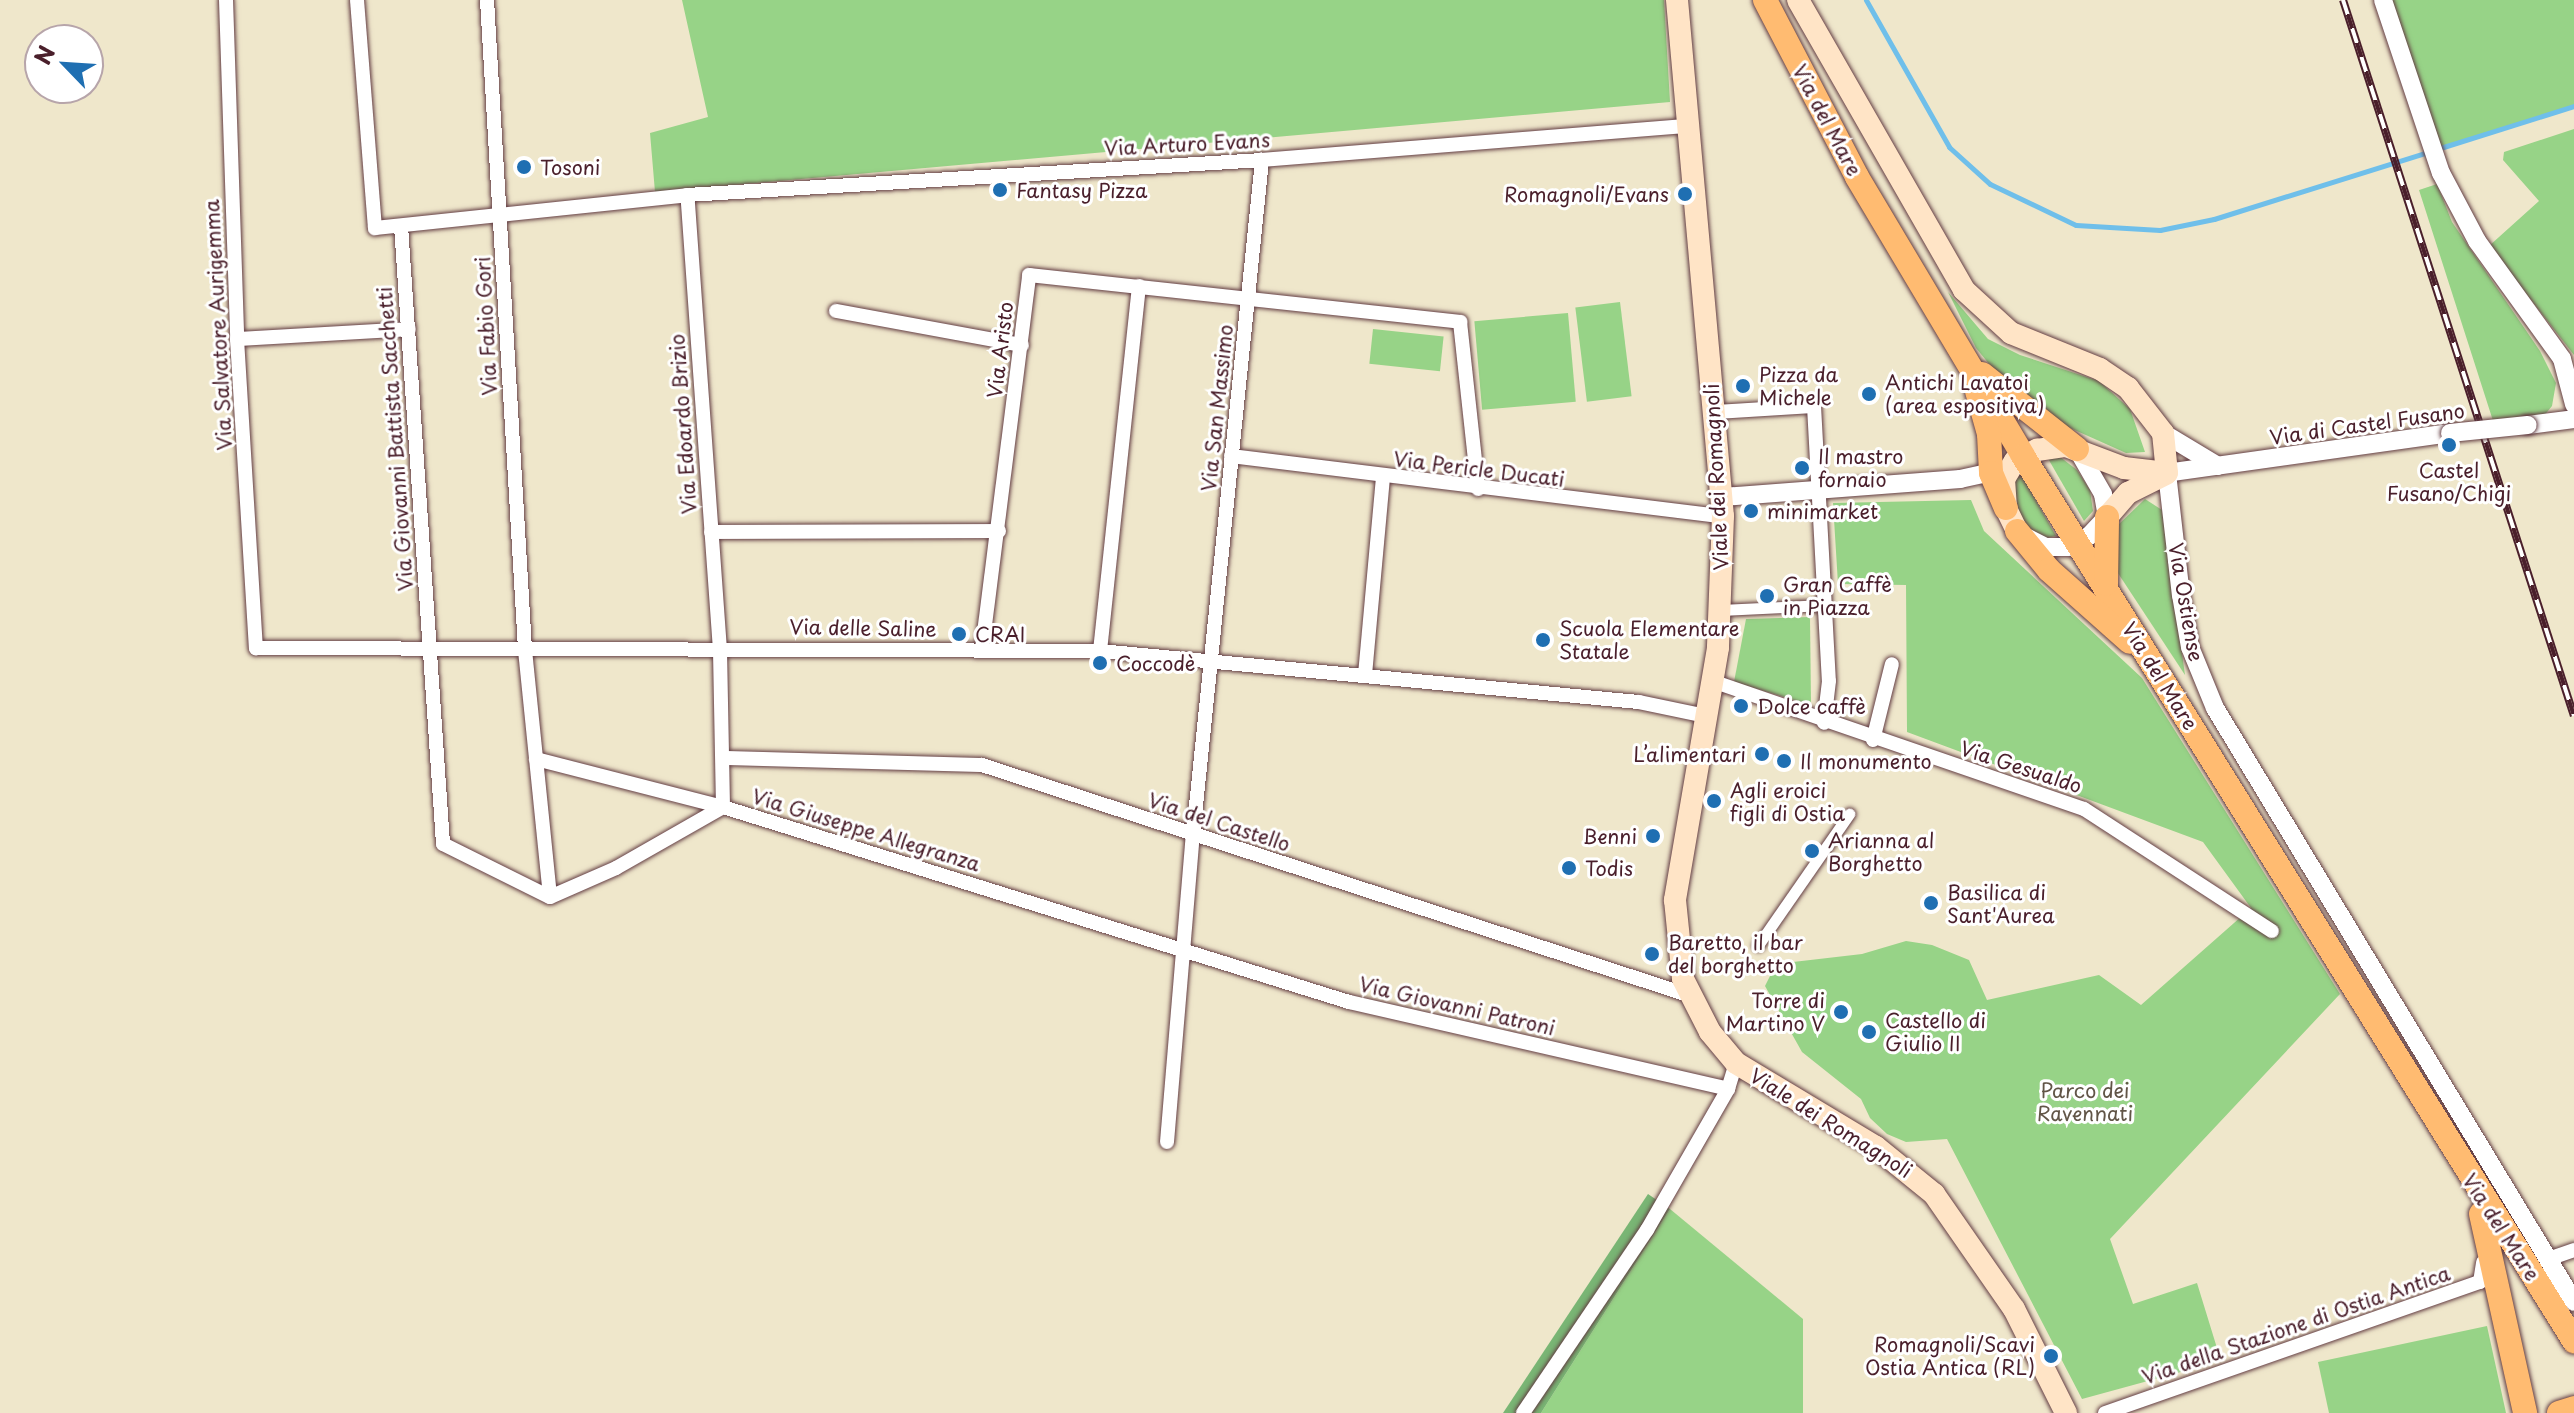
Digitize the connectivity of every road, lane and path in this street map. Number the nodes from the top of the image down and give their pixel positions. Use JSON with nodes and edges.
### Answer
{"nodes":[{"id":1,"x":226,"y":0,"type":"edge"},
{"id":2,"x":357,"y":0,"type":"edge"},
{"id":3,"x":487,"y":0,"type":"edge"},
{"id":4,"x":1677,"y":0,"type":"edge"},
{"id":5,"x":1765,"y":0,"type":"edge"},
{"id":6,"x":1798,"y":0,"type":"edge"},
{"id":7,"x":2383,"y":0,"type":"edge"},
{"id":8,"x":1688,"y":126,"type":"junction"},
{"id":9,"x":1262,"y":160,"type":"junction"},
{"id":10,"x":687,"y":195,"type":"junction"},
{"id":11,"x":499,"y":213,"type":"junction"},
{"id":12,"x":401,"y":226,"type":"junction"},
{"id":13,"x":1139,"y":286,"type":"junction"},
{"id":14,"x":1249,"y":296,"type":"junction"},
{"id":15,"x":836,"y":311,"type":"dead end"},
{"id":16,"x":409,"y":329,"type":"junction"},
{"id":17,"x":237,"y":339,"type":"junction"},
{"id":18,"x":1022,"y":345,"type":"junction"},
{"id":19,"x":1971,"y":365,"type":"junction"},
{"id":20,"x":2574,"y":404,"type":"edge"},
{"id":21,"x":1715,"y":412,"type":"junction"},
{"id":22,"x":2574,"y":419,"type":"edge"},
{"id":23,"x":2163,"y":433,"type":"junction"},
{"id":24,"x":2077,"y":449,"type":"junction"},
{"id":25,"x":1231,"y":456,"type":"junction"},
{"id":26,"x":2008,"y":465,"type":"junction"},
{"id":27,"x":2225,"y":467,"type":"junction"},
{"id":28,"x":2167,"y":473,"type":"junction"},
{"id":29,"x":1383,"y":477,"type":"junction"},
{"id":30,"x":1960,"y":479,"type":"junction"},
{"id":31,"x":1820,"y":487,"type":"junction"},
{"id":32,"x":1478,"y":489,"type":"junction"},
{"id":33,"x":1722,"y":506,"type":"junction"},
{"id":34,"x":2006,"y":508,"type":"junction"},
{"id":35,"x":2107,"y":517,"type":"junction"},
{"id":36,"x":999,"y":531,"type":"junction"},
{"id":37,"x":2017,"y":531,"type":"junction"},
{"id":38,"x":711,"y":532,"type":"junction"},
{"id":39,"x":2078,"y":543,"type":"junction"},
{"id":40,"x":2107,"y":587,"type":"junction"},
{"id":41,"x":1824,"y":605,"type":"junction"},
{"id":42,"x":1721,"y":610,"type":"junction"},
{"id":43,"x":256,"y":648,"type":"joint"},
{"id":44,"x":982,"y":649,"type":"junction"},
{"id":45,"x":429,"y":650,"type":"junction"},
{"id":46,"x":525,"y":650,"type":"junction"},
{"id":47,"x":720,"y":650,"type":"junction"},
{"id":48,"x":1100,"y":651,"type":"junction"},
{"id":49,"x":2144,"y":654,"type":"junction"},
{"id":50,"x":1210,"y":659,"type":"junction"},
{"id":51,"x":1892,"y":664,"type":"dead end"},
{"id":52,"x":1365,"y":675,"type":"junction"},
{"id":53,"x":1712,"y":681,"type":"junction"},
{"id":54,"x":1706,"y":716,"type":"junction"},
{"id":55,"x":1824,"y":723,"type":"junction"},
{"id":56,"x":1873,"y":740,"type":"junction"},
{"id":57,"x":725,"y":758,"type":"junction"},
{"id":58,"x":536,"y":759,"type":"junction"},
{"id":59,"x":723,"y":807,"type":"junction"},
{"id":60,"x":1849,"y":814,"type":"dead end"},
{"id":61,"x":1193,"y":835,"type":"junction"},
{"id":62,"x":550,"y":897,"type":"junction"},
{"id":63,"x":2272,"y":931,"type":"dead end"},
{"id":64,"x":1758,"y":945,"type":"dead end"},
{"id":65,"x":1182,"y":948,"type":"junction"},
{"id":66,"x":1688,"y":995,"type":"junction"},
{"id":67,"x":1736,"y":1063,"type":"junction"},
{"id":68,"x":1728,"y":1089,"type":"junction"},
{"id":69,"x":1167,"y":1142,"type":"dead end"},
{"id":70,"x":2466,"y":1174,"type":"junction"},
{"id":71,"x":2574,"y":1250,"type":"edge"},
{"id":72,"x":2548,"y":1259,"type":"junction"},
{"id":73,"x":2483,"y":1262,"type":"dead end"},
{"id":74,"x":2574,"y":1302,"type":"edge"},
{"id":75,"x":2574,"y":1341,"type":"edge"},
{"id":76,"x":2574,"y":1408,"type":"edge"},
{"id":77,"x":1523,"y":1413,"type":"edge"},
{"id":78,"x":2066,"y":1413,"type":"edge"},
{"id":79,"x":2105,"y":1413,"type":"edge"},
{"id":80,"x":2525,"y":1413,"type":"edge"},
{"id":81,"x":2559,"y":1413,"type":"edge"}],
"edges":[{"from":1,"to":17,"type":"street","name":"Via Salvatore Aurigemma"},
{"from":2,"to":12,"type":"street","name":"Via Arturo Evans"},
{"from":3,"to":11,"type":"street","name":"Via Fabio Gori"},
{"from":4,"to":8,"type":"main road","name":"Viale dei Romagnoli"},
{"from":5,"to":19,"type":"main road","name":"Via del Mare"},
{"from":6,"to":23,"type":"main road"},
{"from":7,"to":20,"type":"street"},
{"from":8,"to":9,"type":"street","name":"Via Arturo Evans"},
{"from":8,"to":21,"type":"main road","name":"Viale dei Romagnoli"},
{"from":9,"to":10,"type":"street","name":"Via Arturo Evans"},
{"from":9,"to":14,"type":"street","name":"Via San Massimo"},
{"from":10,"to":11,"type":"street","name":"Via Arturo Evans"},
{"from":10,"to":38,"type":"street","name":"Via Edoardo Brizio"},
{"from":11,"to":12,"type":"street","name":"Via Arturo Evans"},
{"from":11,"to":46,"type":"street","name":"Via Fabio Gori"},
{"from":12,"to":16,"type":"street","name":"Via Giovanni Battista Sacchetti"},
{"from":13,"to":14,"type":"street","name":"Via Aristo"},
{"from":13,"to":18,"type":"street","name":"Via Aristo"},
{"from":13,"to":48,"type":"street"},
{"from":14,"to":25,"type":"street","name":"Via San Massimo"},
{"from":14,"to":32,"type":"street","name":"Via Aristo"},
{"from":15,"to":18,"type":"street"},
{"from":16,"to":17,"type":"street"},
{"from":16,"to":45,"type":"street","name":"Via Giovanni Battista Sacchetti"},
{"from":17,"to":43,"type":"street","name":"Via Salvatore Aurigemma"},
{"from":18,"to":36,"type":"street","name":"Via Aristo"},
{"from":19,"to":24,"type":"main road"},
{"from":19,"to":26,"type":"main road","name":"Via del Mare"},
{"from":19,"to":26,"type":"main road"},
{"from":21,"to":31,"type":"street"},
{"from":21,"to":33,"type":"main road","name":"Viale dei Romagnoli"},
{"from":22,"to":27,"type":"street","name":"Via di Castel Fusano","bridge":true},
{"from":23,"to":27,"type":"street"},
{"from":23,"to":28,"type":"main road","name":"Via Ostiense"},
{"from":24,"to":26,"type":"main road"},
{"from":24,"to":28,"type":"main road"},
{"from":24,"to":35,"type":"street"},
{"from":25,"to":29,"type":"street","name":"Via Pericle Ducati"},
{"from":25,"to":50,"type":"street","name":"Via San Massimo"},
{"from":26,"to":30,"type":"street"},
{"from":26,"to":34,"type":"main road"},
{"from":26,"to":39,"type":"main road","name":"Via del Mare"},
{"from":27,"to":28,"type":"street","name":"Via di Castel Fusano"},
{"from":28,"to":35,"type":"main road"},
{"from":28,"to":72,"type":"street","name":"Via Ostiense"},
{"from":29,"to":32,"type":"street","name":"Via Pericle Ducati"},
{"from":29,"to":52,"type":"street"},
{"from":30,"to":31,"type":"street"},
{"from":30,"to":34,"type":"street"},
{"from":31,"to":33,"type":"street"},
{"from":31,"to":41,"type":"street"},
{"from":32,"to":33,"type":"street","name":"Via Pericle Ducati"},
{"from":33,"to":42,"type":"main road","name":"Viale dei Romagnoli"},
{"from":34,"to":37,"type":"main road"},
{"from":35,"to":39,"type":"street"},
{"from":35,"to":40,"type":"main road"},
{"from":36,"to":38,"type":"street"},
{"from":36,"to":44,"type":"street","name":"Via Aristo"},
{"from":37,"to":39,"type":"street"},
{"from":37,"to":49,"type":"main road"},
{"from":38,"to":47,"type":"street","name":"Via Edoardo Brizio"},
{"from":39,"to":40,"type":"main road","name":"Via del Mare"},
{"from":40,"to":49,"type":"main road","name":"Via del Mare"},
{"from":41,"to":42,"type":"street"},
{"from":41,"to":55,"type":"street"},
{"from":42,"to":53,"type":"main road","name":"Viale dei Romagnoli"},
{"from":43,"to":45,"type":"street","name":"Via delle Saline"},
{"from":44,"to":47,"type":"street","name":"Via delle Saline"},
{"from":44,"to":48,"type":"street","name":"Via delle Saline"},
{"from":45,"to":46,"type":"street","name":"Via delle Saline"},
{"from":45,"to":62,"type":"street","name":"Via Giovanni Battista Sacchetti"},
{"from":46,"to":47,"type":"street","name":"Via delle Saline"},
{"from":46,"to":58,"type":"street","name":"Via Fabio Gori"},
{"from":47,"to":57,"type":"street","name":"Via Edoardo Brizio"},
{"from":48,"to":50,"type":"street","name":"Via delle Saline"},
{"from":49,"to":70,"type":"main road","name":"Via del Mare"},
{"from":50,"to":52,"type":"street","name":"Via delle Saline"},
{"from":50,"to":61,"type":"street","name":"Via San Massimo"},
{"from":51,"to":56,"type":"street"},
{"from":52,"to":54,"type":"street","name":"Via delle Saline"},
{"from":53,"to":54,"type":"main road","name":"Viale dei Romagnoli"},
{"from":53,"to":55,"type":"street","name":"Via Gesualdo"},
{"from":54,"to":66,"type":"main road","name":"Viale dei Romagnoli"},
{"from":55,"to":56,"type":"street","name":"Via Gesualdo"},
{"from":56,"to":63,"type":"street","name":"Via Gesualdo"},
{"from":57,"to":59,"type":"street","name":"Via Edoardo Brizio"},
{"from":57,"to":61,"type":"street","name":"Via del Castello"},
{"from":58,"to":59,"type":"street","name":"Via Giuseppe Allegranza"},
{"from":58,"to":62,"type":"street","name":"Via Fabio Gori"},
{"from":59,"to":62,"type":"street"},
{"from":59,"to":65,"type":"street","name":"Via Giuseppe Allegranza"},
{"from":60,"to":64,"type":"street"},
{"from":61,"to":65,"type":"street","name":"Via San Massimo"},
{"from":61,"to":66,"type":"street","name":"Via del Castello"},
{"from":65,"to":68,"type":"street","name":"Via Giovanni Patroni"},
{"from":65,"to":69,"type":"street","name":"Via San Massimo"},
{"from":66,"to":67,"type":"main road","name":"Viale dei Romagnoli"},
{"from":67,"to":68,"type":"street"},
{"from":67,"to":78,"type":"main road","name":"Viale dei Romagnoli"},
{"from":68,"to":77,"type":"street"},
{"from":70,"to":75,"type":"main road","name":"Via del Mare"},
{"from":70,"to":80,"type":"main road"},
{"from":71,"to":72,"type":"street"},
{"from":72,"to":74,"type":"street","name":"Via Ostiense"},
{"from":73,"to":79,"type":"street","name":"Via della Stazione di Ostia Antica"},
{"from":76,"to":81,"type":"main road"}]}
